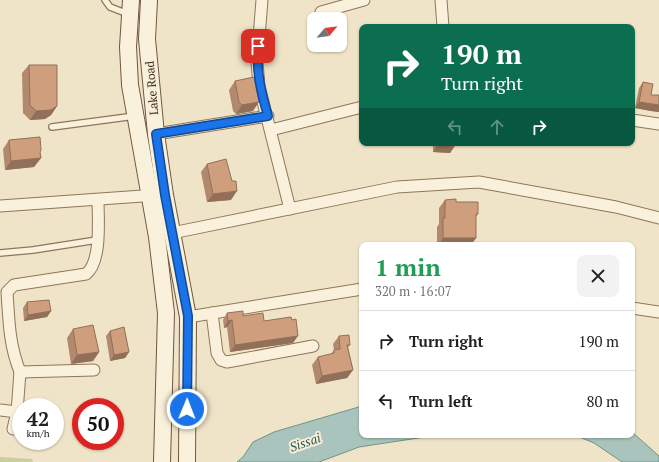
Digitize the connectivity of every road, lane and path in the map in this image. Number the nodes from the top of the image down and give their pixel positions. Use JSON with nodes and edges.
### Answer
{"nodes":[{"id":1,"x":105,"y":0,"type":"edge"},
{"id":2,"x":149,"y":0,"type":"edge"},
{"id":3,"x":262,"y":0,"type":"edge"},
{"id":4,"x":364,"y":0,"type":"edge"},
{"id":5,"x":441,"y":0,"type":"edge"},
{"id":6,"x":131,"y":8,"type":"edge"},
{"id":7,"x":321,"y":12,"type":"dead end"},
{"id":8,"x":443,"y":24,"type":"edge"},
{"id":9,"x":359,"y":108,"type":"edge"},
{"id":10,"x":135,"y":116,"type":"junction"},
{"id":11,"x":268,"y":116,"type":"junction"},
{"id":12,"x":635,"y":120,"type":"edge"},
{"id":13,"x":659,"y":124,"type":"edge"},
{"id":14,"x":52,"y":127,"type":"dead end"},
{"id":15,"x":271,"y":130,"type":"junction"},
{"id":16,"x":156,"y":134,"type":"junction"},
{"id":17,"x":158,"y":195,"type":"junction"},
{"id":18,"x":98,"y":200,"type":"junction"},
{"id":19,"x":0,"y":206,"type":"edge"},
{"id":20,"x":290,"y":209,"type":"junction"},
{"id":21,"x":659,"y":218,"type":"edge"},
{"id":22,"x":172,"y":233,"type":"junction"},
{"id":23,"x":97,"y":240,"type":"junction"},
{"id":24,"x":0,"y":253,"type":"edge"},
{"id":25,"x":359,"y":289,"type":"edge"},
{"id":26,"x":635,"y":308,"type":"edge"},
{"id":27,"x":659,"y":312,"type":"edge"},
{"id":28,"x":212,"y":313,"type":"junction"},
{"id":29,"x":188,"y":316,"type":"junction"},
{"id":30,"x":313,"y":346,"type":"dead end"},
{"id":31,"x":94,"y":370,"type":"dead end"},
{"id":32,"x":20,"y":372,"type":"junction"},
{"id":33,"x":18,"y":398,"type":"edge"},
{"id":34,"x":0,"y":410,"type":"edge"},
{"id":35,"x":12,"y":411,"type":"edge"},
{"id":36,"x":162,"y":462,"type":"edge"},
{"id":37,"x":187,"y":462,"type":"edge"}],
"edges":[{"from":1,"to":6,"type":"lane"},
{"from":2,"to":16,"type":"main road","name":"Lake Road"},
{"from":3,"to":11,"type":"street"},
{"from":4,"to":7,"type":"street"},
{"from":5,"to":8,"type":"street"},
{"from":6,"to":10,"type":"main road","name":"Lake Road"},
{"from":9,"to":15,"type":"street"},
{"from":10,"to":14,"type":"lane"},
{"from":10,"to":17,"type":"main road","name":"Lake Road"},
{"from":11,"to":15,"type":"street"},
{"from":11,"to":16,"type":"street"},
{"from":12,"to":13,"type":"street"},
{"from":15,"to":20,"type":"street"},
{"from":16,"to":17,"type":"main road","name":"Lake Road"},
{"from":17,"to":18,"type":"street"},
{"from":17,"to":22,"type":"main road","name":"Lake Road"},
{"from":17,"to":36,"type":"main road","name":"Lake Road"},
{"from":18,"to":19,"type":"street"},
{"from":18,"to":23,"type":"street"},
{"from":20,"to":21,"type":"street"},
{"from":20,"to":22,"type":"street"},
{"from":22,"to":29,"type":"main road","name":"Lake Road"},
{"from":23,"to":24,"type":"lane"},
{"from":23,"to":32,"type":"street"},
{"from":25,"to":28,"type":"street"},
{"from":26,"to":27,"type":"street"},
{"from":28,"to":29,"type":"street"},
{"from":28,"to":30,"type":"street"},
{"from":29,"to":37,"type":"main road","name":"Lake Road"},
{"from":31,"to":32,"type":"street"},
{"from":32,"to":33,"type":"street"},
{"from":34,"to":35,"type":"street"}]}
